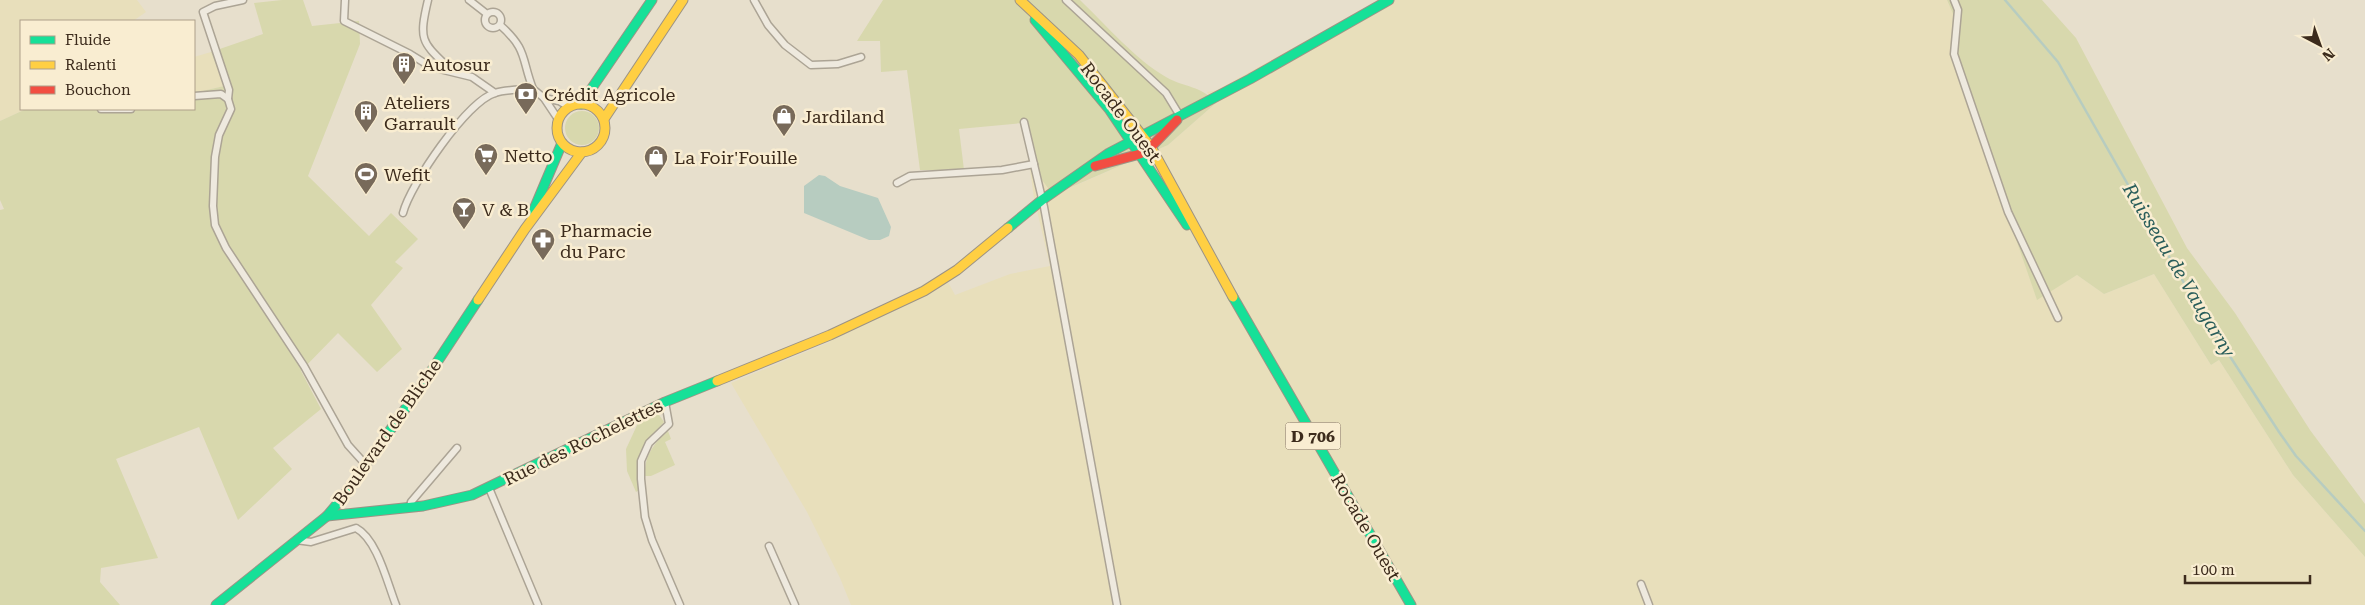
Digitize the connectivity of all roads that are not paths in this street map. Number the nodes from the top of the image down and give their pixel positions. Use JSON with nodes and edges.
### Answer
{"nodes":[{"id":1,"x":243,"y":0,"type":"edge"},
{"id":2,"x":345,"y":0,"type":"edge"},
{"id":3,"x":428,"y":0,"type":"edge"},
{"id":4,"x":468,"y":0,"type":"edge"},
{"id":5,"x":652,"y":0,"type":"edge"},
{"id":6,"x":683,"y":0,"type":"edge"},
{"id":7,"x":754,"y":0,"type":"edge"},
{"id":8,"x":1019,"y":0,"type":"edge"},
{"id":9,"x":1066,"y":0,"type":"edge"},
{"id":10,"x":1389,"y":0,"type":"edge"},
{"id":11,"x":1954,"y":0,"type":"edge"},
{"id":12,"x":488,"y":14,"type":"junction"},
{"id":13,"x":500,"y":25,"type":"junction"},
{"id":14,"x":860,"y":57,"type":"dead end"},
{"id":15,"x":453,"y":72,"type":"junction"},
{"id":16,"x":534,"y":89,"type":"junction"},
{"id":17,"x":495,"y":92,"type":"junction"},
{"id":18,"x":195,"y":96,"type":"edge"},
{"id":19,"x":544,"y":98,"type":"junction"},
{"id":20,"x":228,"y":99,"type":"junction"},
{"id":21,"x":581,"y":104,"type":"junction"},
{"id":22,"x":569,"y":107,"type":"junction"},
{"id":23,"x":1180,"y":116,"type":"junction"},
{"id":24,"x":558,"y":119,"type":"junction"},
{"id":25,"x":604,"y":119,"type":"junction"},
{"id":26,"x":1024,"y":122,"type":"dead end"},
{"id":27,"x":1145,"y":133,"type":"junction"},
{"id":28,"x":1132,"y":140,"type":"junction"},
{"id":29,"x":562,"y":143,"type":"junction"},
{"id":30,"x":1152,"y":146,"type":"junction"},
{"id":31,"x":582,"y":152,"type":"junction"},
{"id":32,"x":1140,"y":154,"type":"junction"},
{"id":33,"x":1034,"y":164,"type":"junction"},
{"id":34,"x":1084,"y":170,"type":"junction"},
{"id":35,"x":896,"y":183,"type":"dead end"},
{"id":36,"x":1042,"y":200,"type":"junction"},
{"id":37,"x":403,"y":213,"type":"dead end"},
{"id":38,"x":525,"y":229,"type":"junction"},
{"id":39,"x":1215,"y":267,"type":"junction"},
{"id":40,"x":2058,"y":318,"type":"dead end"},
{"id":41,"x":664,"y":402,"type":"junction"},
{"id":42,"x":457,"y":448,"type":"dead end"},
{"id":43,"x":366,"y":466,"type":"junction"},
{"id":44,"x":489,"y":488,"type":"junction"},
{"id":45,"x":410,"y":507,"type":"junction"},
{"id":46,"x":326,"y":516,"type":"junction"},
{"id":47,"x":296,"y":540,"type":"junction"},
{"id":48,"x":770,"y":546,"type":"dead end"},
{"id":49,"x":1641,"y":584,"type":"dead end"},
{"id":50,"x":216,"y":605,"type":"edge"},
{"id":51,"x":396,"y":605,"type":"edge"},
{"id":52,"x":538,"y":605,"type":"edge"},
{"id":53,"x":680,"y":605,"type":"edge"},
{"id":54,"x":795,"y":605,"type":"edge"},
{"id":55,"x":1117,"y":605,"type":"edge"},
{"id":56,"x":1411,"y":605,"type":"edge"},
{"id":57,"x":1648,"y":605,"type":"edge"}],
"edges":[{"from":1,"to":20,"type":"street"},
{"from":2,"to":15,"type":"street"},
{"from":3,"to":15,"type":"street"},
{"from":4,"to":12,"type":"street"},
{"from":5,"to":21,"type":"main road"},
{"from":6,"to":25,"type":"main road"},
{"from":7,"to":14,"type":"street"},
{"from":8,"to":27,"type":"main road","name":"Rocade Ouest","number":"D 706"},
{"from":8,"to":28,"type":"main road","name":"Rocade Ouest","number":"D 706"},
{"from":9,"to":23,"type":"street"},
{"from":10,"to":23,"type":"main road","name":"Rue des Rochelettes"},
{"from":11,"to":40,"type":"street"},
{"from":12,"to":13,"type":"street"},
{"from":12,"to":13,"type":"street"},
{"from":13,"to":16,"type":"street"},
{"from":15,"to":17,"type":"street"},
{"from":16,"to":17,"type":"street"},
{"from":16,"to":19,"type":"street"},
{"from":17,"to":37,"type":"street"},
{"from":18,"to":20,"type":"street"},
{"from":19,"to":22,"type":"street"},
{"from":19,"to":24,"type":"street"},
{"from":20,"to":43,"type":"street"},
{"from":21,"to":22,"type":"main road"},
{"from":21,"to":25,"type":"main road"},
{"from":22,"to":24,"type":"main road"},
{"from":23,"to":27,"type":"main road","name":"Rue des Rochelettes"},
{"from":23,"to":30,"type":"main road"},
{"from":24,"to":29,"type":"main road"},
{"from":25,"to":31,"type":"main road"},
{"from":26,"to":33,"type":"street"},
{"from":27,"to":28,"type":"main road","name":"Rue des Rochelettes"},
{"from":27,"to":30,"type":"main road","name":"Rocade Ouest","number":"D 706"},
{"from":28,"to":32,"type":"main road","name":"Rocade Ouest","number":"D 706"},
{"from":28,"to":34,"type":"main road","name":"Rue des Rochelettes"},
{"from":29,"to":31,"type":"main road"},
{"from":29,"to":38,"type":"main road","name":"Boulevard de Bliche"},
{"from":30,"to":32,"type":"main road"},
{"from":30,"to":39,"type":"main road","name":"Rocade Ouest","number":"D 706"},
{"from":31,"to":38,"type":"main road","name":"Boulevard de Bliche"},
{"from":32,"to":34,"type":"main road"},
{"from":32,"to":39,"type":"main road","name":"Rocade Ouest","number":"D 706"},
{"from":33,"to":35,"type":"street"},
{"from":33,"to":36,"type":"street"},
{"from":34,"to":36,"type":"main road","name":"Rue des Rochelettes"},
{"from":36,"to":41,"type":"main road","name":"Rue des Rochelettes"},
{"from":36,"to":55,"type":"street"},
{"from":38,"to":43,"type":"main road","name":"Boulevard de Bliche"},
{"from":39,"to":56,"type":"main road","name":"Rocade Ouest","number":"D 706"},
{"from":41,"to":44,"type":"main road","name":"Rue des Rochelettes"},
{"from":41,"to":53,"type":"street"},
{"from":42,"to":45,"type":"street"},
{"from":43,"to":46,"type":"main road","name":"Boulevard de Bliche"},
{"from":44,"to":45,"type":"main road","name":"Rue des Rochelettes"},
{"from":44,"to":52,"type":"street"},
{"from":45,"to":46,"type":"main road","name":"Rue des Rochelettes"},
{"from":46,"to":47,"type":"main road","name":"Boulevard de Bliche"},
{"from":47,"to":50,"type":"main road","name":"Boulevard de Bliche"},
{"from":47,"to":51,"type":"street"},
{"from":48,"to":54,"type":"street"},
{"from":49,"to":57,"type":"street"}]}
